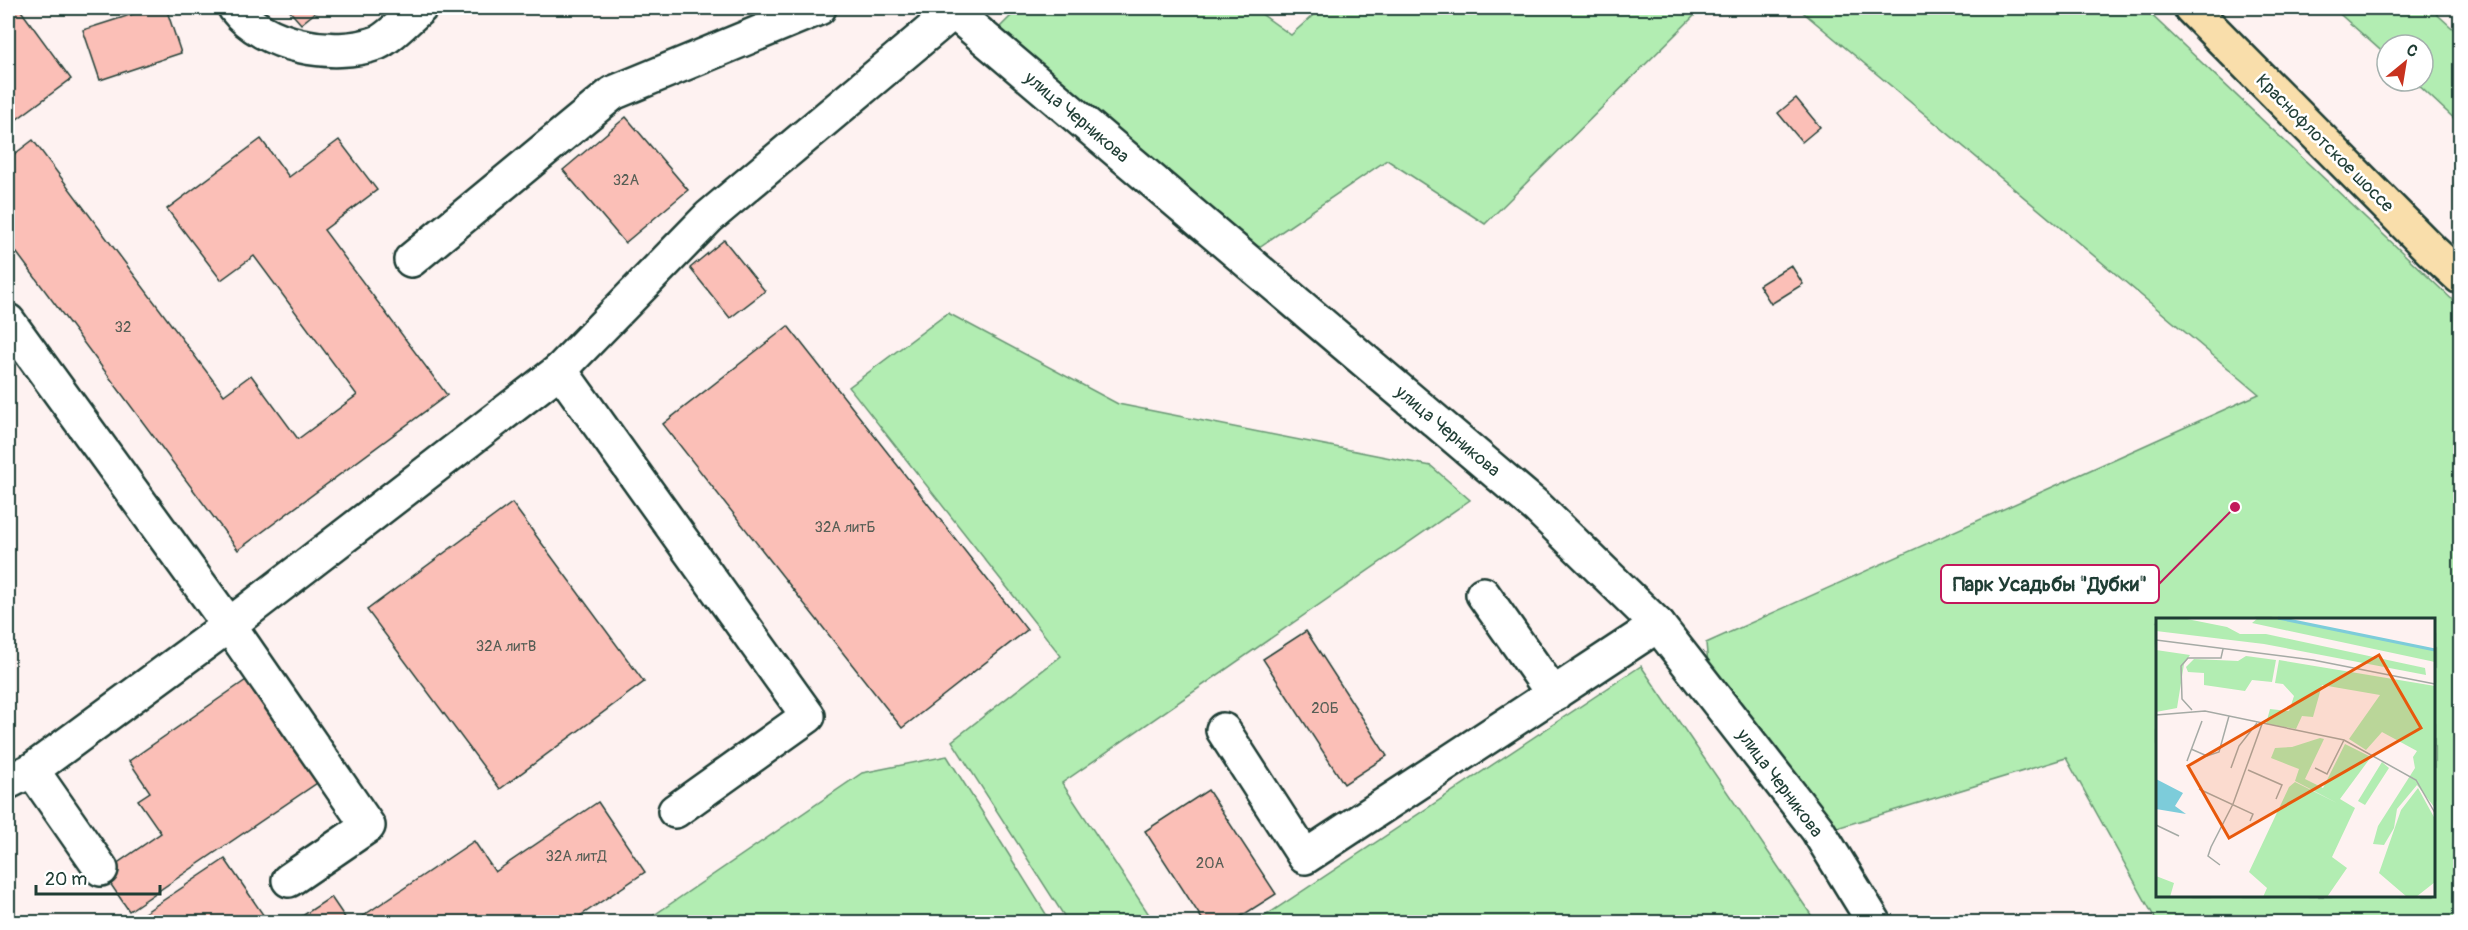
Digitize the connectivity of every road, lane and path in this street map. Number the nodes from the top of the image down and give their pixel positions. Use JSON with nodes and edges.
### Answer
{"nodes":[{"id":1,"x":235,"y":8,"type":"edge"},
{"id":2,"x":420,"y":8,"type":"edge"},
{"id":3,"x":819,"y":8,"type":"edge"},
{"id":4,"x":2191,"y":8,"type":"edge"},
{"id":5,"x":951,"y":10,"type":"edge"},
{"id":6,"x":411,"y":260,"type":"dead end"},
{"id":7,"x":2460,"y":277,"type":"edge"},
{"id":8,"x":8,"y":321,"type":"edge"},
{"id":9,"x":560,"y":370,"type":"junction"},
{"id":10,"x":1483,"y":594,"type":"dead end"},
{"id":11,"x":229,"y":625,"type":"junction"},
{"id":12,"x":1658,"y":625,"type":"junction"},
{"id":13,"x":1554,"y":695,"type":"junction"},
{"id":14,"x":1222,"y":730,"type":"dead end"},
{"id":15,"x":20,"y":776,"type":"edge"},
{"id":16,"x":675,"y":811,"type":"dead end"},
{"id":17,"x":101,"y":869,"type":"dead end"},
{"id":18,"x":289,"y":880,"type":"dead end"},
{"id":19,"x":1874,"y":922,"type":"edge"}],
"edges":[{"from":1,"to":2,"type":"street"},
{"from":3,"to":6,"type":"street"},
{"from":4,"to":7,"type":"main road","name":"Краснофлотское шоссе"},
{"from":5,"to":9,"type":"street"},
{"from":5,"to":12,"type":"street","name":"улица Черникова"},
{"from":8,"to":11,"type":"street"},
{"from":9,"to":11,"type":"street"},
{"from":9,"to":16,"type":"street"},
{"from":10,"to":13,"type":"street"},
{"from":11,"to":15,"type":"street"},
{"from":11,"to":18,"type":"street"},
{"from":12,"to":13,"type":"street"},
{"from":12,"to":19,"type":"street","name":"улица Черникова"},
{"from":13,"to":14,"type":"street"},
{"from":15,"to":17,"type":"street"}]}
